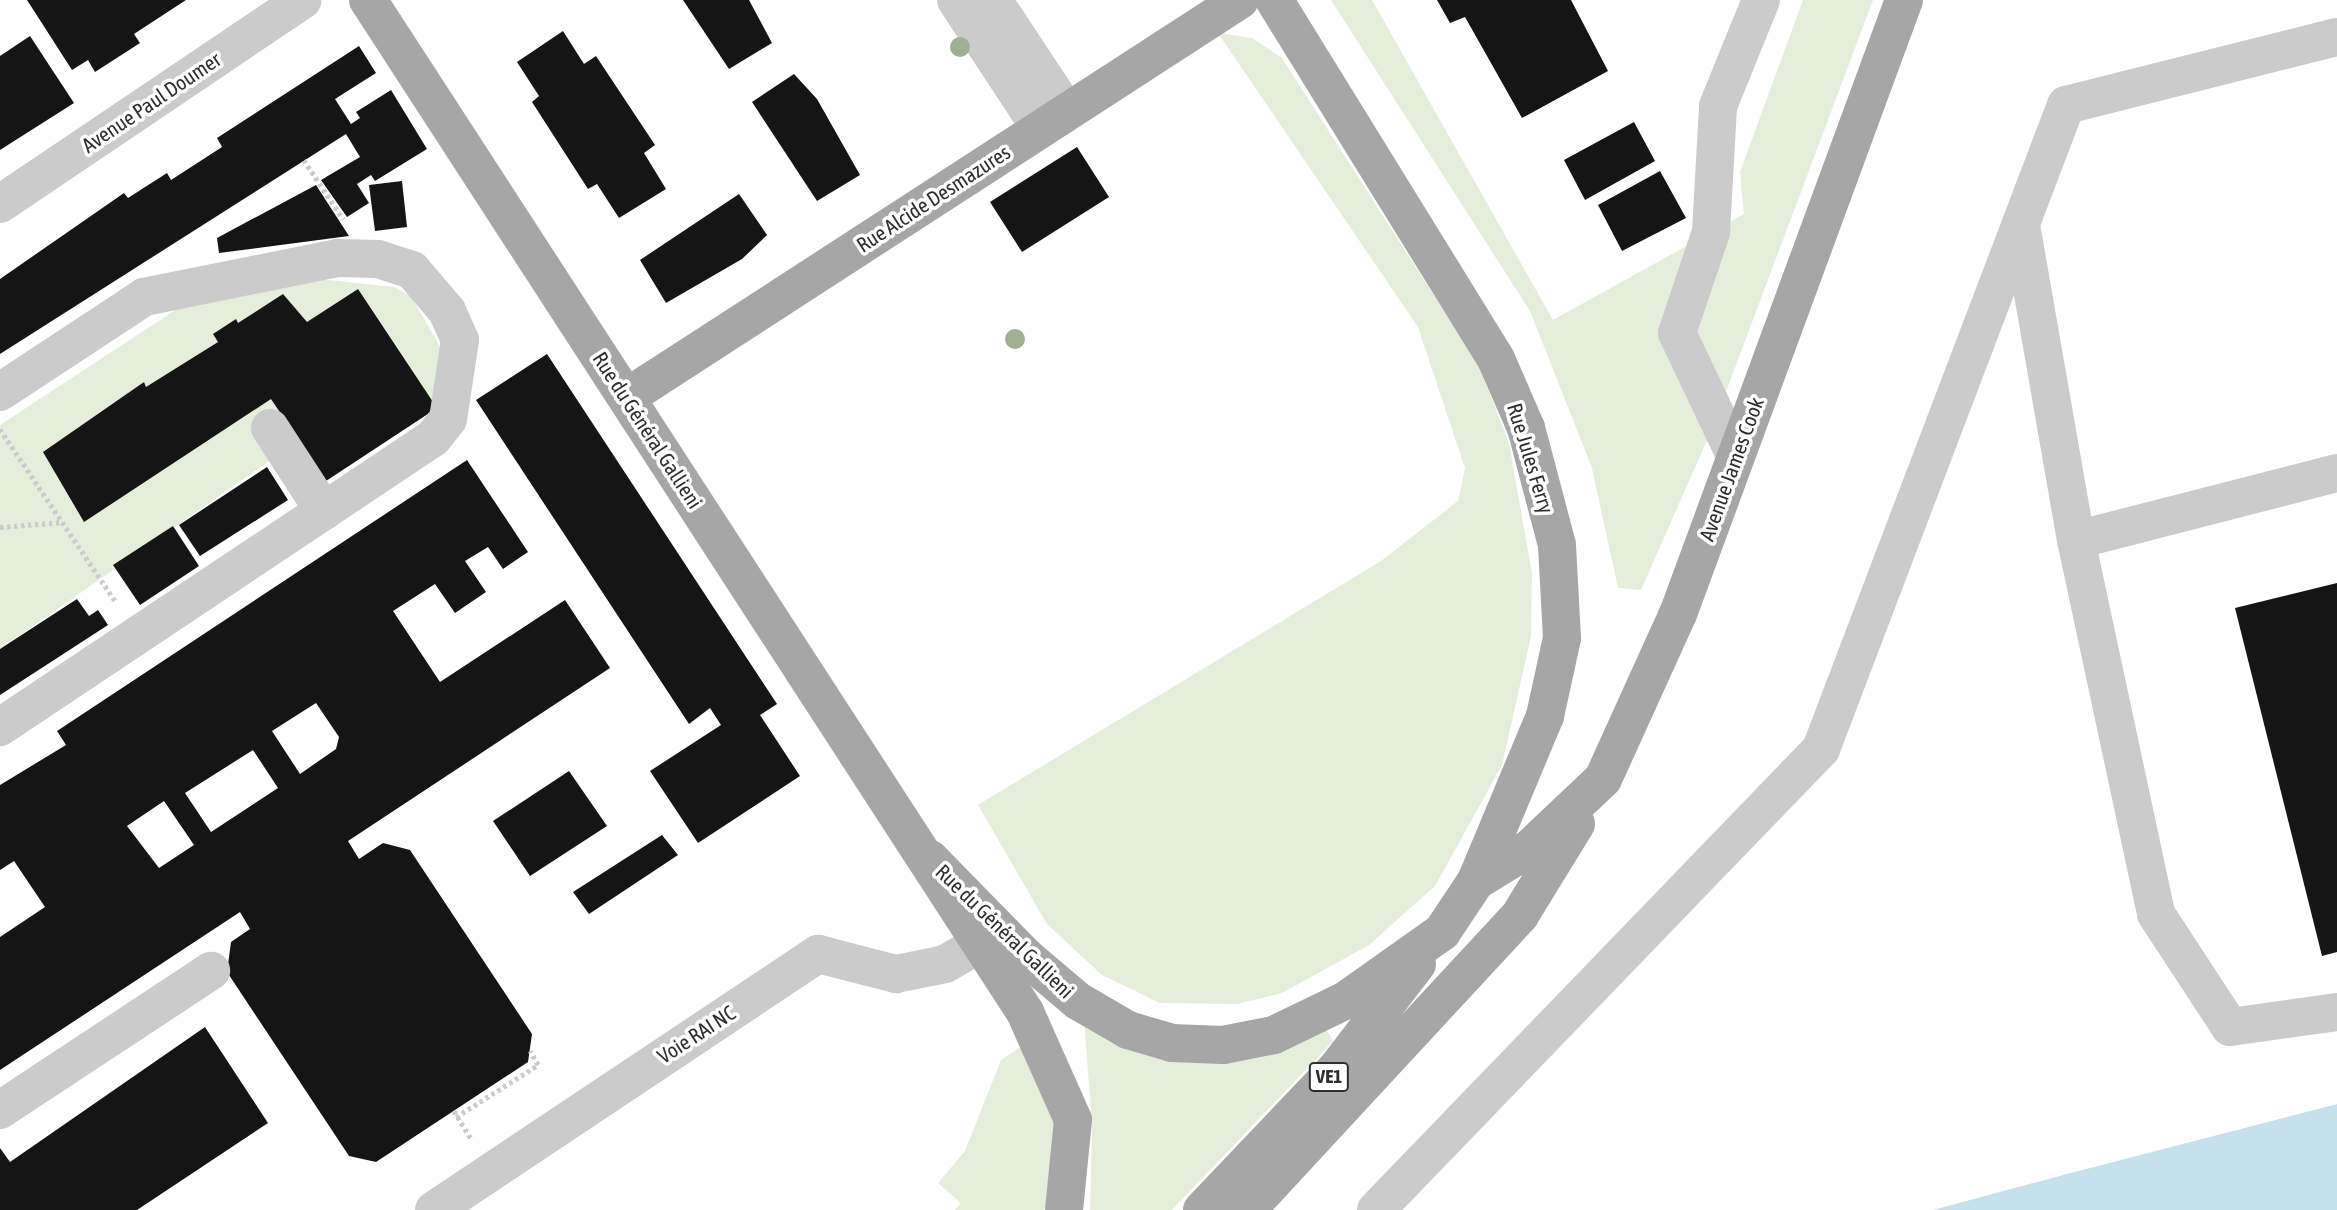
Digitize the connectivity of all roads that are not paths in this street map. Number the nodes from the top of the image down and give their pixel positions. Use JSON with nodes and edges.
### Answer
{"nodes":[{"id":1,"x":303,"y":0,"type":"edge"},
{"id":2,"x":368,"y":0,"type":"edge"},
{"id":3,"x":956,"y":0,"type":"edge"},
{"id":4,"x":993,"y":0,"type":"edge"},
{"id":5,"x":1240,"y":0,"type":"edge"},
{"id":6,"x":1274,"y":0,"type":"edge"},
{"id":7,"x":1761,"y":0,"type":"edge"},
{"id":8,"x":1904,"y":0,"type":"edge"},
{"id":9,"x":2337,"y":37,"type":"edge"},
{"id":10,"x":1053,"y":120,"type":"junction"},
{"id":11,"x":0,"y":204,"type":"edge"},
{"id":12,"x":2020,"y":223,"type":"junction"},
{"id":13,"x":0,"y":391,"type":"edge"},
{"id":14,"x":627,"y":397,"type":"junction"},
{"id":15,"x":270,"y":428,"type":"dead end"},
{"id":16,"x":1735,"y":455,"type":"junction"},
{"id":17,"x":2337,"y":473,"type":"edge"},
{"id":18,"x":324,"y":511,"type":"junction"},
{"id":19,"x":2076,"y":540,"type":"junction"},
{"id":20,"x":0,"y":727,"type":"edge"},
{"id":21,"x":1603,"y":779,"type":"junction"},
{"id":22,"x":930,"y":859,"type":"junction"},
{"id":23,"x":1476,"y":881,"type":"junction"},
{"id":24,"x":1442,"y":932,"type":"junction"},
{"id":25,"x":979,"y":944,"type":"junction"},
{"id":26,"x":211,"y":971,"type":"dead end"},
{"id":27,"x":2337,"y":1012,"type":"edge"},
{"id":28,"x":0,"y":1110,"type":"edge"},
{"id":29,"x":434,"y":1210,"type":"edge"},
{"id":30,"x":1065,"y":1210,"type":"edge"},
{"id":31,"x":1202,"y":1210,"type":"edge"},
{"id":32,"x":1247,"y":1210,"type":"edge"},
{"id":33,"x":1376,"y":1210,"type":"edge"}],
"edges":[{"from":1,"to":11,"type":"street","name":"Avenue Paul Doumer"},
{"from":2,"to":14,"type":"main road","name":"Rue du Général Gallieni"},
{"from":3,"to":10,"type":"street"},
{"from":4,"to":10,"type":"street"},
{"from":5,"to":10,"type":"main road","name":"Rue Alcide Desmazures"},
{"from":6,"to":23,"type":"main road","name":"Rue Jules Ferry"},
{"from":7,"to":16,"type":"street"},
{"from":8,"to":16,"type":"main road","name":"Avenue James Cook"},
{"from":9,"to":12,"type":"street"},
{"from":10,"to":14,"type":"main road","name":"Rue Alcide Desmazures"},
{"from":12,"to":19,"type":"street"},
{"from":12,"to":33,"type":"street"},
{"from":13,"to":18,"type":"street"},
{"from":14,"to":22,"type":"main road","name":"Rue du Général Gallieni"},
{"from":15,"to":18,"type":"street"},
{"from":16,"to":21,"type":"main road","name":"Avenue James Cook"},
{"from":17,"to":19,"type":"street"},
{"from":18,"to":20,"type":"street"},
{"from":19,"to":27,"type":"street"},
{"from":21,"to":23,"type":"main road","name":"Avenue James Cook"},
{"from":21,"to":32,"type":"main road"},
{"from":22,"to":24,"type":"main road","name":"Rue du Général Gallieni"},
{"from":22,"to":25,"type":"main road","name":"Rue du Général Gallieni"},
{"from":23,"to":24,"type":"main road","name":"Rue du Général Gallieni"},
{"from":24,"to":31,"type":"main road","number":"VE1"},
{"from":25,"to":29,"type":"street","name":"Voie RAI NC"},
{"from":25,"to":30,"type":"main road","name":"Rue du Général Gallieni"},
{"from":26,"to":28,"type":"street"}]}
